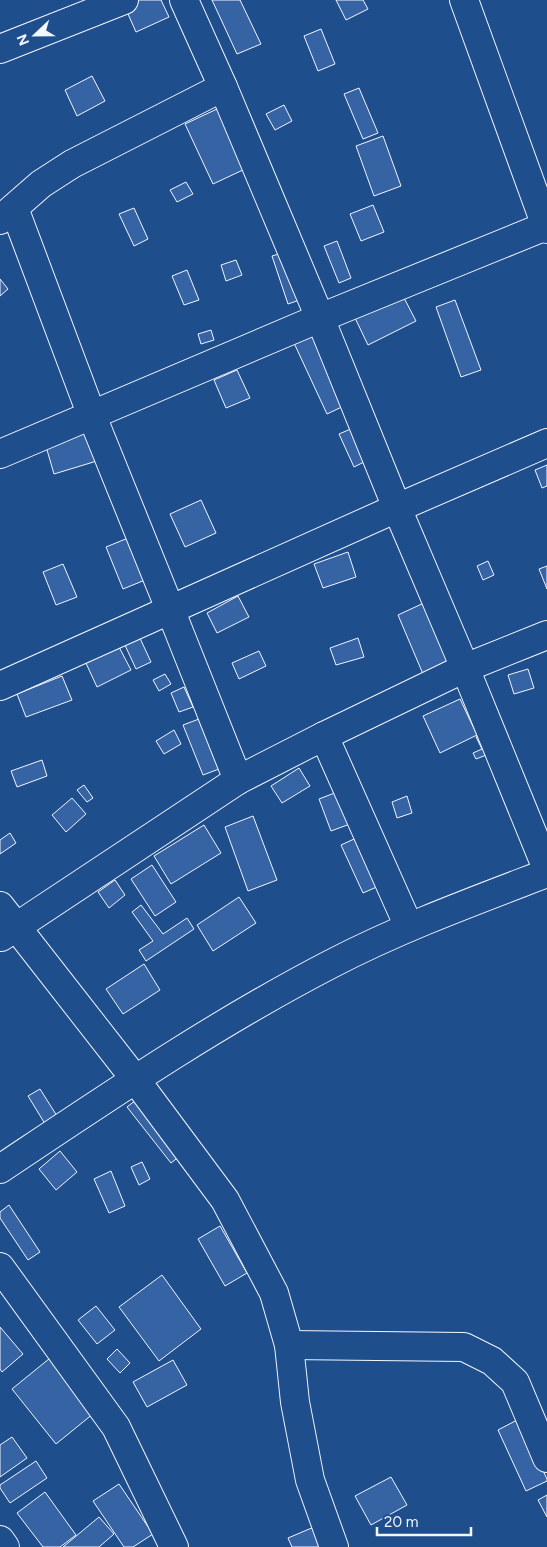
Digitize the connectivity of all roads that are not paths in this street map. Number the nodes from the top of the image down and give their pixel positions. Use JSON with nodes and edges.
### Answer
{"nodes":[{"id":1,"x":124,"y":0,"type":"edge"},
{"id":2,"x":184,"y":0,"type":"edge"},
{"id":3,"x":464,"y":0,"type":"edge"},
{"id":4,"x":0,"y":49,"type":"edge"},
{"id":5,"x":223,"y":87,"type":"junction"},
{"id":6,"x":7,"y":214,"type":"edge"},
{"id":7,"x":546,"y":228,"type":"edge"},
{"id":8,"x":320,"y":318,"type":"junction"},
{"id":9,"x":92,"y":416,"type":"junction"},
{"id":10,"x":547,"y":443,"type":"edge"},
{"id":11,"x":0,"y":454,"type":"edge"},
{"id":12,"x":397,"y":508,"type":"junction"},
{"id":13,"x":170,"y":609,"type":"junction"},
{"id":14,"x":547,"y":635,"type":"edge"},
{"id":15,"x":465,"y":668,"type":"junction"},
{"id":16,"x":0,"y":686,"type":"edge"},
{"id":17,"x":324,"y":736,"type":"junction"},
{"id":18,"x":238,"y":780,"type":"junction"},
{"id":19,"x":547,"y":871,"type":"edge"},
{"id":20,"x":5,"y":924,"type":"edge"},
{"id":21,"x":409,"y":926,"type":"junction"},
{"id":22,"x":135,"y":1080,"type":"junction"},
{"id":23,"x":0,"y":1170,"type":"edge"},
{"id":24,"x":0,"y":1267,"type":"edge"},
{"id":25,"x":289,"y":1345,"type":"junction"},
{"id":26,"x":547,"y":1458,"type":"edge"},
{"id":27,"x":0,"y":1540,"type":"edge"},
{"id":28,"x":5,"y":1547,"type":"edge"},
{"id":29,"x":174,"y":1547,"type":"edge"},
{"id":30,"x":334,"y":1547,"type":"edge"}],
"edges":[{"from":1,"to":4,"type":"street"},
{"from":2,"to":5,"type":"street"},
{"from":3,"to":7,"type":"street"},
{"from":5,"to":6,"type":"street"},
{"from":5,"to":8,"type":"street"},
{"from":6,"to":9,"type":"street"},
{"from":7,"to":8,"type":"street"},
{"from":8,"to":9,"type":"street"},
{"from":8,"to":12,"type":"street"},
{"from":9,"to":11,"type":"street"},
{"from":9,"to":13,"type":"street"},
{"from":10,"to":12,"type":"street"},
{"from":12,"to":13,"type":"street"},
{"from":12,"to":15,"type":"street"},
{"from":13,"to":16,"type":"street"},
{"from":13,"to":18,"type":"street"},
{"from":14,"to":15,"type":"street"},
{"from":15,"to":17,"type":"street"},
{"from":15,"to":19,"type":"street"},
{"from":17,"to":18,"type":"street"},
{"from":17,"to":21,"type":"street"},
{"from":18,"to":20,"type":"street"},
{"from":19,"to":21,"type":"street"},
{"from":20,"to":22,"type":"street"},
{"from":21,"to":22,"type":"street"},
{"from":22,"to":23,"type":"street"},
{"from":22,"to":25,"type":"street"},
{"from":24,"to":29,"type":"street"},
{"from":25,"to":26,"type":"street"},
{"from":25,"to":30,"type":"street"},
{"from":27,"to":28,"type":"street"}]}
